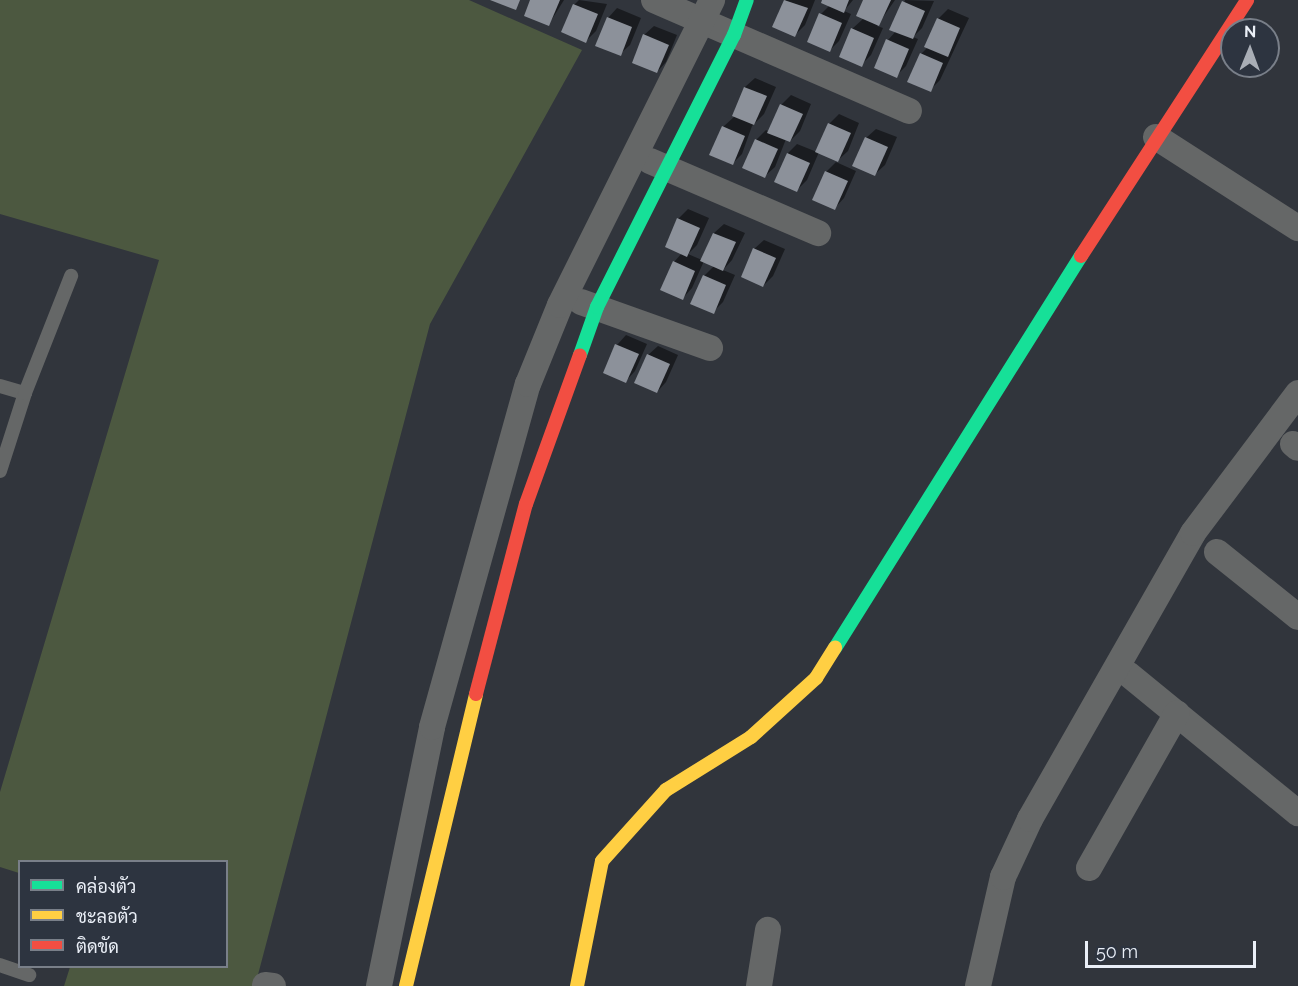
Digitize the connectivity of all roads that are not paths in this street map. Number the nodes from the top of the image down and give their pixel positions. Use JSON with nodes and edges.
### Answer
{"nodes":[{"id":1,"x":654,"y":0,"type":"edge"},
{"id":2,"x":747,"y":0,"type":"edge"},
{"id":3,"x":1247,"y":0,"type":"edge"},
{"id":4,"x":708,"y":11,"type":"edge"},
{"id":5,"x":734,"y":35,"type":"junction"},
{"id":6,"x":909,"y":111,"type":"dead end"},
{"id":7,"x":1156,"y":137,"type":"junction"},
{"id":8,"x":636,"y":155,"type":"junction"},
{"id":9,"x":665,"y":167,"type":"junction"},
{"id":10,"x":1298,"y":228,"type":"edge"},
{"id":11,"x":818,"y":233,"type":"dead end"},
{"id":12,"x":71,"y":276,"type":"dead end"},
{"id":13,"x":565,"y":296,"type":"junction"},
{"id":14,"x":597,"y":307,"type":"junction"},
{"id":15,"x":710,"y":348,"type":"dead end"},
{"id":16,"x":0,"y":386,"type":"edge"},
{"id":17,"x":25,"y":393,"type":"junction"},
{"id":18,"x":1298,"y":393,"type":"edge"},
{"id":19,"x":0,"y":471,"type":"edge"},
{"id":20,"x":1217,"y":552,"type":"dead end"},
{"id":21,"x":1298,"y":617,"type":"edge"},
{"id":22,"x":1128,"y":674,"type":"dead end"},
{"id":23,"x":1177,"y":713,"type":"junction"},
{"id":24,"x":1298,"y":813,"type":"edge"},
{"id":25,"x":1089,"y":868,"type":"dead end"},
{"id":26,"x":768,"y":930,"type":"dead end"},
{"id":27,"x":0,"y":965,"type":"edge"},
{"id":28,"x":29,"y":975,"type":"dead end"},
{"id":29,"x":379,"y":986,"type":"edge"},
{"id":30,"x":406,"y":986,"type":"edge"},
{"id":31,"x":577,"y":986,"type":"edge"},
{"id":32,"x":759,"y":986,"type":"edge"},
{"id":33,"x":978,"y":986,"type":"edge"}],
"edges":[{"from":1,"to":4,"type":"street"},
{"from":2,"to":5,"type":"street"},
{"from":3,"to":7,"type":"street"},
{"from":4,"to":5,"type":"street"},
{"from":4,"to":8,"type":"street"},
{"from":5,"to":6,"type":"street"},
{"from":5,"to":9,"type":"street"},
{"from":7,"to":10,"type":"street"},
{"from":7,"to":31,"type":"street"},
{"from":8,"to":9,"type":"street"},
{"from":8,"to":13,"type":"street"},
{"from":9,"to":11,"type":"street"},
{"from":9,"to":14,"type":"street"},
{"from":12,"to":17,"type":"lane"},
{"from":13,"to":14,"type":"street"},
{"from":13,"to":29,"type":"street"},
{"from":14,"to":15,"type":"street"},
{"from":14,"to":30,"type":"street"},
{"from":16,"to":17,"type":"lane"},
{"from":17,"to":19,"type":"lane"},
{"from":18,"to":33,"type":"street"},
{"from":20,"to":21,"type":"street"},
{"from":22,"to":23,"type":"street"},
{"from":23,"to":24,"type":"street"},
{"from":23,"to":25,"type":"street"},
{"from":26,"to":32,"type":"street"},
{"from":27,"to":28,"type":"lane"}]}
